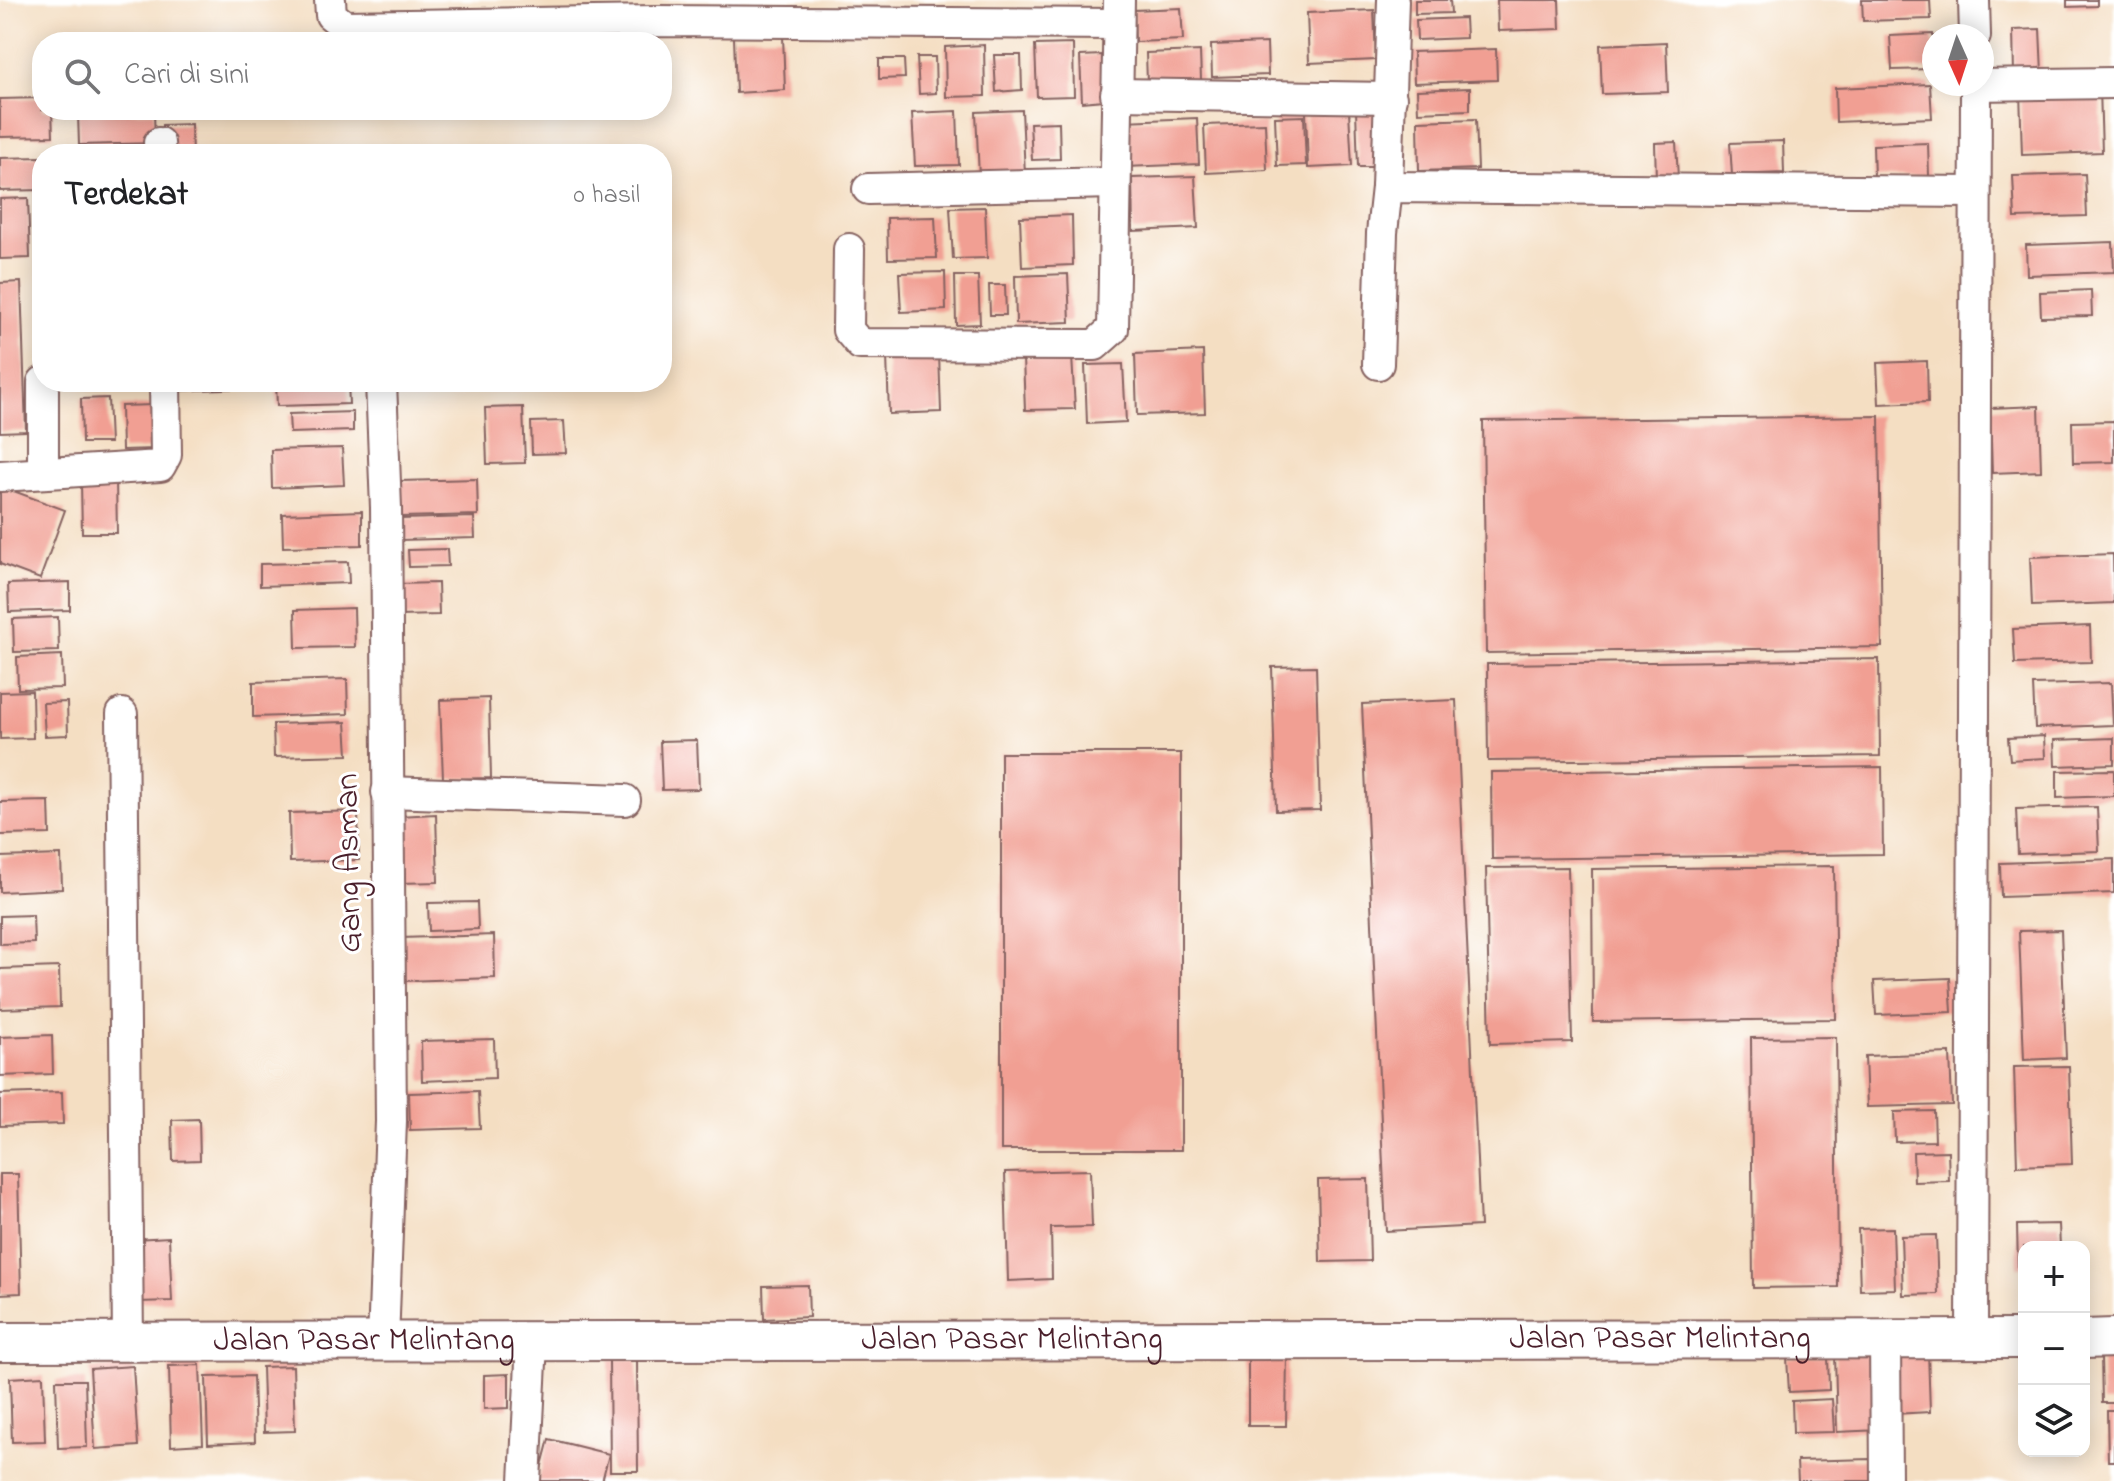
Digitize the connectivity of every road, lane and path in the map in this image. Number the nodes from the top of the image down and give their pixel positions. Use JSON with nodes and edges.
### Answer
{"nodes":[{"id":1,"x":330,"y":0,"type":"edge"},
{"id":2,"x":1393,"y":0,"type":"edge"},
{"id":3,"x":1974,"y":0,"type":"edge"},
{"id":4,"x":656,"y":11,"type":"edge"},
{"id":5,"x":807,"y":11,"type":"edge"},
{"id":6,"x":964,"y":11,"type":"edge"},
{"id":7,"x":1119,"y":12,"type":"edge"},
{"id":8,"x":1975,"y":24,"type":"edge"},
{"id":9,"x":2114,"y":83,"type":"edge"},
{"id":10,"x":1994,"y":84,"type":"edge"},
{"id":11,"x":1116,"y":94,"type":"junction"},
{"id":12,"x":1976,"y":96,"type":"edge"},
{"id":13,"x":1391,"y":98,"type":"junction"},
{"id":14,"x":1114,"y":183,"type":"junction"},
{"id":15,"x":1387,"y":187,"type":"junction"},
{"id":16,"x":868,"y":189,"type":"dead end"},
{"id":17,"x":1974,"y":192,"type":"junction"},
{"id":18,"x":849,"y":249,"type":"dead end"},
{"id":19,"x":1378,"y":364,"type":"dead end"},
{"id":20,"x":43,"y":392,"type":"edge"},
{"id":21,"x":165,"y":392,"type":"edge"},
{"id":22,"x":381,"y":392,"type":"edge"},
{"id":23,"x":43,"y":473,"type":"junction"},
{"id":24,"x":0,"y":476,"type":"edge"},
{"id":25,"x":122,"y":714,"type":"dead end"},
{"id":26,"x":387,"y":792,"type":"junction"},
{"id":27,"x":625,"y":800,"type":"dead end"},
{"id":28,"x":2114,"y":1338,"type":"edge"},
{"id":29,"x":1885,"y":1339,"type":"junction"},
{"id":30,"x":1972,"y":1339,"type":"junction"},
{"id":31,"x":2018,"y":1339,"type":"edge"},
{"id":32,"x":2090,"y":1339,"type":"edge"},
{"id":33,"x":0,"y":1342,"type":"edge"},
{"id":34,"x":532,"y":1342,"type":"junction"},
{"id":35,"x":128,"y":1343,"type":"junction"},
{"id":36,"x":383,"y":1343,"type":"junction"},
{"id":37,"x":525,"y":1481,"type":"edge"},
{"id":38,"x":1886,"y":1481,"type":"edge"}],
"edges":[{"from":1,"to":4,"type":"street"},
{"from":2,"to":13,"type":"street"},
{"from":3,"to":8,"type":"street"},
{"from":4,"to":5,"type":"street"},
{"from":5,"to":6,"type":"street"},
{"from":6,"to":7,"type":"street"},
{"from":7,"to":11,"type":"street"},
{"from":9,"to":10,"type":"street"},
{"from":11,"to":13,"type":"street"},
{"from":11,"to":14,"type":"street"},
{"from":12,"to":17,"type":"street"},
{"from":13,"to":15,"type":"street"},
{"from":14,"to":16,"type":"street"},
{"from":14,"to":18,"type":"street"},
{"from":15,"to":17,"type":"street"},
{"from":15,"to":19,"type":"street"},
{"from":17,"to":30,"type":"street"},
{"from":20,"to":23,"type":"street"},
{"from":21,"to":23,"type":"street"},
{"from":22,"to":26,"type":"street","name":"Gang Asman"},
{"from":23,"to":24,"type":"street"},
{"from":25,"to":35,"type":"street"},
{"from":26,"to":27,"type":"street"},
{"from":26,"to":36,"type":"street","name":"Gang Asman"},
{"from":28,"to":32,"type":"street"},
{"from":29,"to":30,"type":"street","name":"Jalan Pasar Melintang"},
{"from":29,"to":34,"type":"street","name":"Jalan Pasar Melintang"},
{"from":29,"to":38,"type":"street"},
{"from":30,"to":31,"type":"street","name":"Jalan Pasar Melintang"},
{"from":33,"to":35,"type":"street","name":"Jalan Pasar Melintang"},
{"from":34,"to":36,"type":"street","name":"Jalan Pasar Melintang"},
{"from":34,"to":37,"type":"street"},
{"from":35,"to":36,"type":"street","name":"Jalan Pasar Melintang"}]}
